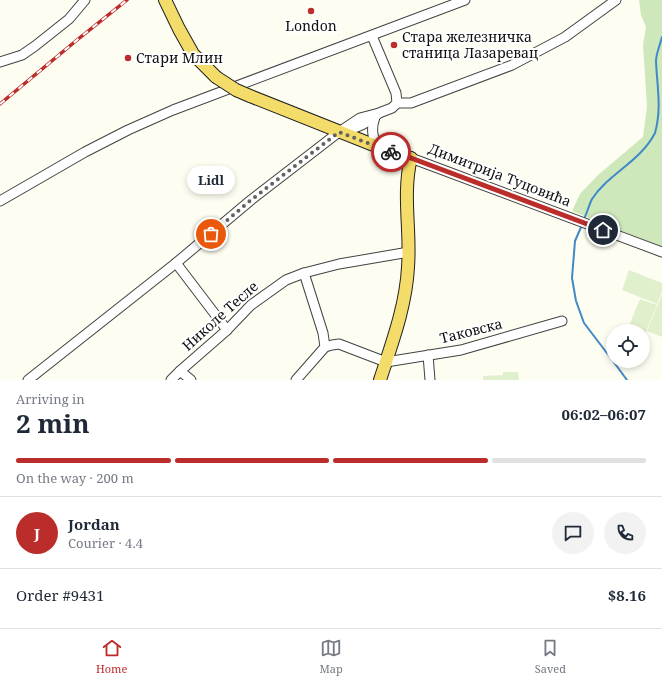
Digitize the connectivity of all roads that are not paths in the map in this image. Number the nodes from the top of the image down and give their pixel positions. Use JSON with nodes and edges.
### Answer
{"nodes":[{"id":1,"x":85,"y":0,"type":"edge"},
{"id":2,"x":465,"y":0,"type":"edge"},
{"id":3,"x":616,"y":0,"type":"edge"},
{"id":4,"x":165,"y":1,"type":"edge"},
{"id":5,"x":372,"y":36,"type":"junction"},
{"id":6,"x":0,"y":62,"type":"edge"},
{"id":7,"x":397,"y":103,"type":"junction"},
{"id":8,"x":377,"y":115,"type":"junction"},
{"id":9,"x":339,"y":132,"type":"junction"},
{"id":10,"x":377,"y":146,"type":"junction"},
{"id":11,"x":411,"y":158,"type":"junction"},
{"id":12,"x":0,"y":201,"type":"edge"},
{"id":13,"x":409,"y":252,"type":"junction"},
{"id":14,"x":662,"y":252,"type":"edge"},
{"id":15,"x":176,"y":263,"type":"junction"},
{"id":16,"x":304,"y":272,"type":"junction"},
{"id":17,"x":562,"y":321,"type":"dead end"},
{"id":18,"x":227,"y":330,"type":"junction"},
{"id":19,"x":325,"y":347,"type":"junction"},
{"id":20,"x":428,"y":355,"type":"junction"},
{"id":21,"x":386,"y":362,"type":"junction"},
{"id":22,"x":180,"y":371,"type":"junction"},
{"id":23,"x":28,"y":380,"type":"edge"},
{"id":24,"x":171,"y":380,"type":"edge"},
{"id":25,"x":191,"y":380,"type":"edge"},
{"id":26,"x":296,"y":380,"type":"edge"},
{"id":27,"x":380,"y":380,"type":"edge"},
{"id":28,"x":430,"y":380,"type":"edge"}],
"edges":[{"from":1,"to":6,"type":"street"},
{"from":2,"to":5,"type":"street"},
{"from":3,"to":7,"type":"street"},
{"from":4,"to":9,"type":"main road","name":"Димитрија Туцовића","bridge":true},
{"from":5,"to":7,"type":"street"},
{"from":5,"to":12,"type":"street"},
{"from":7,"to":8,"type":"street"},
{"from":8,"to":9,"type":"street"},
{"from":8,"to":10,"type":"street"},
{"from":9,"to":10,"type":"main road","name":"Димитрија Туцовића"},
{"from":9,"to":15,"type":"street"},
{"from":10,"to":11,"type":"main road","name":"Димитрија Туцовића"},
{"from":11,"to":13,"type":"main road"},
{"from":11,"to":14,"type":"street","name":"Димитрија Туцовића"},
{"from":13,"to":16,"type":"street","name":"Николе Тесле"},
{"from":13,"to":21,"type":"main road"},
{"from":15,"to":18,"type":"street"},
{"from":15,"to":23,"type":"street"},
{"from":16,"to":18,"type":"street","name":"Николе Тесле"},
{"from":16,"to":19,"type":"street"},
{"from":17,"to":20,"type":"street","name":"Таковска"},
{"from":18,"to":22,"type":"street","name":"Николе Тесле"},
{"from":19,"to":21,"type":"street"},
{"from":19,"to":26,"type":"street"},
{"from":20,"to":21,"type":"street","name":"Таковска"},
{"from":20,"to":28,"type":"street"},
{"from":21,"to":27,"type":"main road"},
{"from":22,"to":24,"type":"street","name":"Николе Тесле"},
{"from":22,"to":25,"type":"street"}]}
